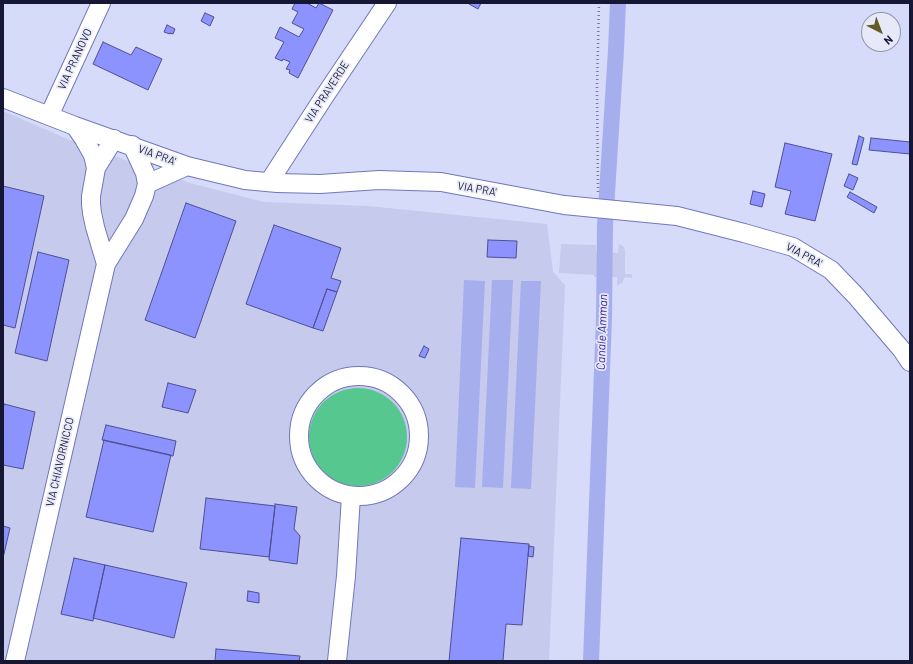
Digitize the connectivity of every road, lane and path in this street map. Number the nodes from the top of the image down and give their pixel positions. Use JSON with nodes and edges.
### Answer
{"nodes":[{"id":1,"x":101,"y":3,"type":"edge"},
{"id":2,"x":387,"y":3,"type":"edge"},
{"id":3,"x":599,"y":3,"type":"edge"},
{"id":4,"x":3,"y":98,"type":"edge"},
{"id":5,"x":49,"y":116,"type":"junction"},
{"id":6,"x":75,"y":126,"type":"junction"},
{"id":7,"x":114,"y":139,"type":"junction"},
{"id":8,"x":132,"y":146,"type":"junction"},
{"id":9,"x":187,"y":166,"type":"junction"},
{"id":10,"x":96,"y":168,"type":"junction"},
{"id":11,"x":269,"y":182,"type":"junction"},
{"id":12,"x":146,"y":184,"type":"junction"},
{"id":13,"x":593,"y":208,"type":"junction"},
{"id":14,"x":106,"y":264,"type":"junction"},
{"id":15,"x":910,"y":362,"type":"edge"},
{"id":16,"x":351,"y":496,"type":"junction"},
{"id":17,"x":15,"y":661,"type":"edge"},
{"id":18,"x":337,"y":661,"type":"edge"}],
"edges":[{"from":1,"to":5,"type":"street","name":"VIA PRANOVO"},
{"from":2,"to":11,"type":"street","name":"VIA PRAVERDE"},
{"from":3,"to":13,"type":"path"},
{"from":4,"to":5,"type":"street","name":"VIA PRA'"},
{"from":5,"to":6,"type":"street","name":"VIA PRA'"},
{"from":6,"to":7,"type":"street","name":"VIA PRA'"},
{"from":6,"to":10,"type":"street"},
{"from":7,"to":8,"type":"street","name":"VIA PRA'"},
{"from":7,"to":10,"type":"street"},
{"from":8,"to":9,"type":"street","name":"VIA PRA'"},
{"from":8,"to":12,"type":"street"},
{"from":9,"to":11,"type":"street","name":"VIA PRA'"},
{"from":9,"to":12,"type":"street"},
{"from":10,"to":14,"type":"street"},
{"from":11,"to":13,"type":"street","name":"VIA PRA'"},
{"from":12,"to":14,"type":"street"},
{"from":13,"to":15,"type":"street","name":"VIA PRA'"},
{"from":14,"to":17,"type":"street","name":"VIA CHIAVORNICCO"},
{"from":16,"to":16,"type":"street"},
{"from":16,"to":18,"type":"street"}]}
